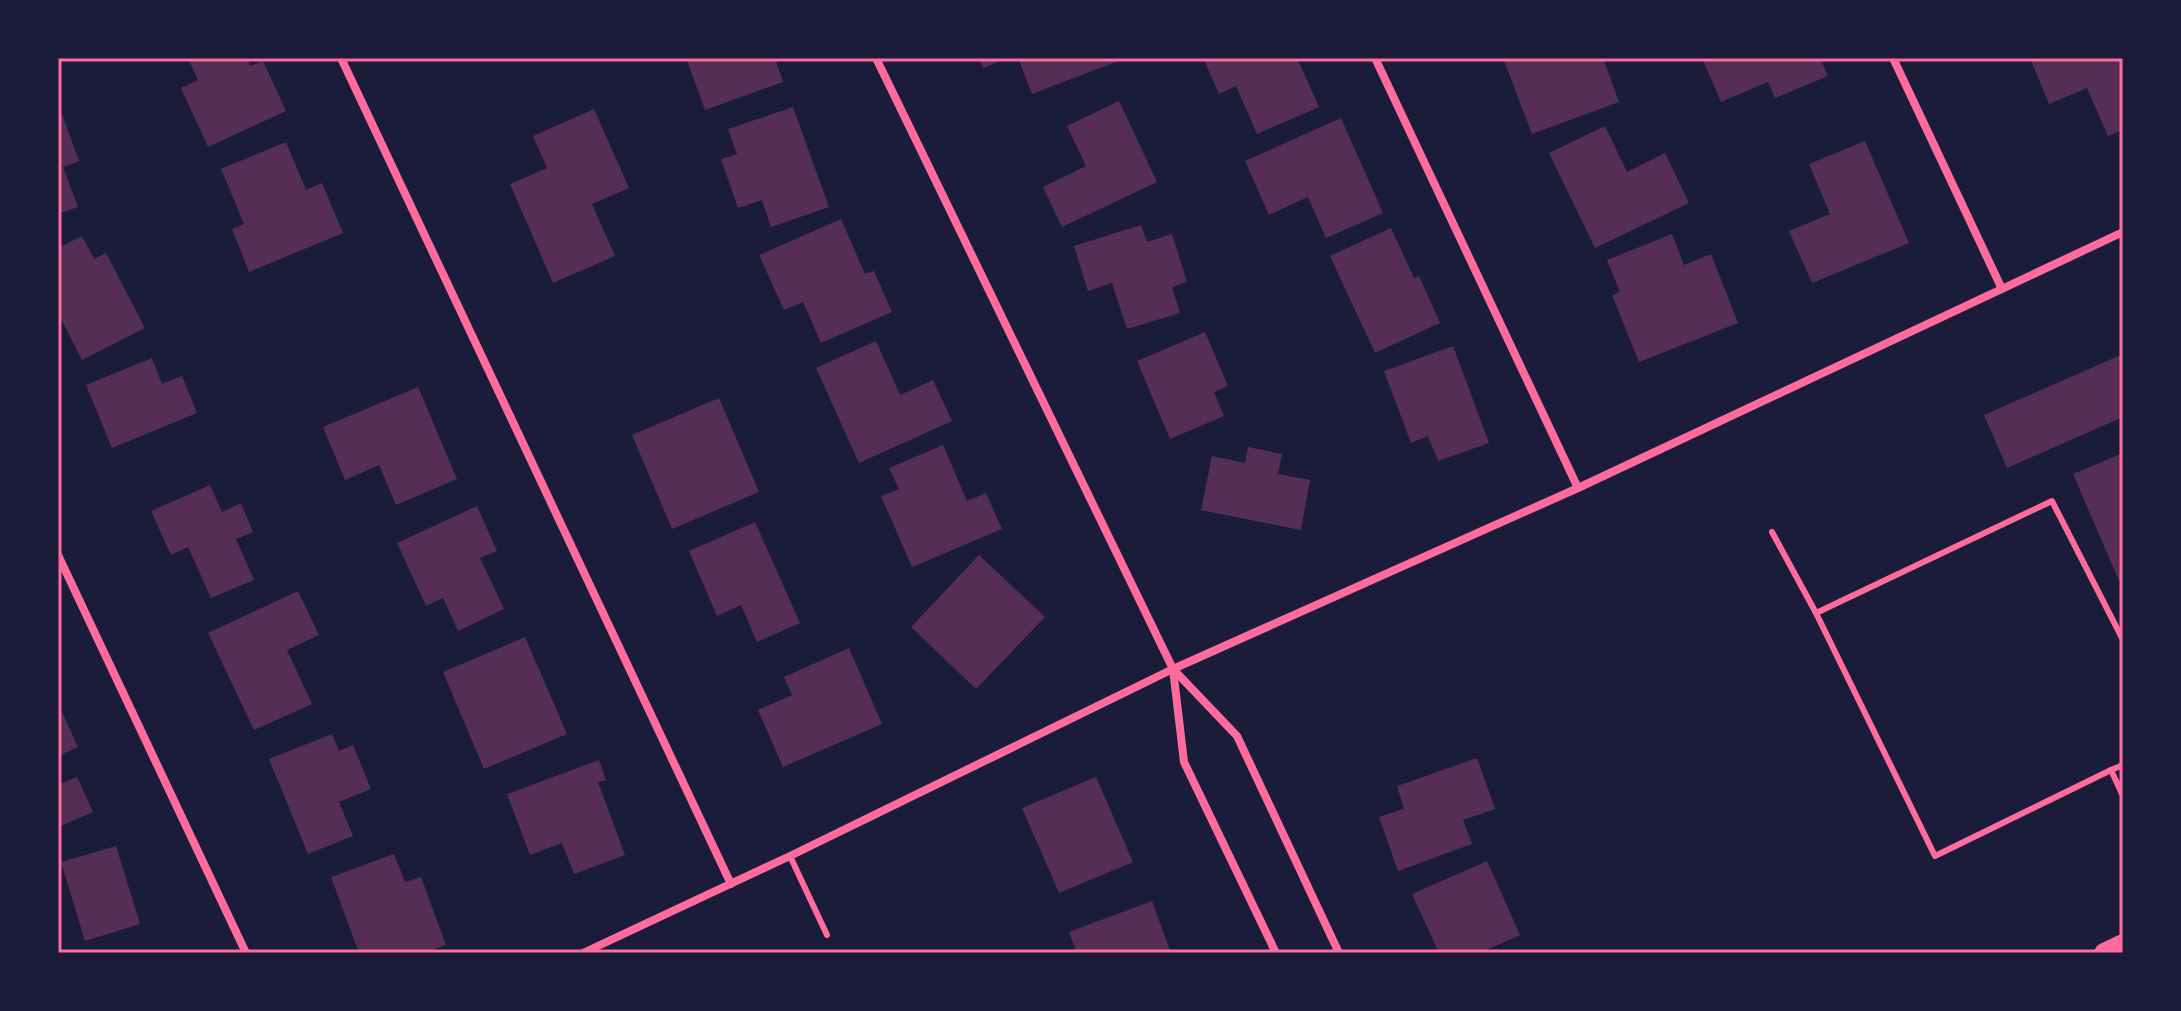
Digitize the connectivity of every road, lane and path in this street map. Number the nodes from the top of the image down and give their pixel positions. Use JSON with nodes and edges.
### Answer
{"nodes":[{"id":1,"x":341,"y":58,"type":"edge"},
{"id":2,"x":876,"y":58,"type":"edge"},
{"id":3,"x":1375,"y":58,"type":"edge"},
{"id":4,"x":1893,"y":58,"type":"edge"},
{"id":5,"x":2123,"y":232,"type":"edge"},
{"id":6,"x":2002,"y":289,"type":"junction"},
{"id":7,"x":1578,"y":488,"type":"junction"},
{"id":8,"x":1772,"y":532,"type":"dead end"},
{"id":9,"x":58,"y":555,"type":"edge"},
{"id":10,"x":1816,"y":613,"type":"junction"},
{"id":11,"x":2123,"y":640,"type":"edge"},
{"id":12,"x":1173,"y":669,"type":"junction"},
{"id":13,"x":2123,"y":765,"type":"edge"},
{"id":14,"x":2111,"y":770,"type":"junction"},
{"id":15,"x":2123,"y":796,"type":"edge"},
{"id":16,"x":790,"y":856,"type":"junction"},
{"id":17,"x":731,"y":884,"type":"junction"},
{"id":18,"x":827,"y":935,"type":"dead end"},
{"id":19,"x":2123,"y":944,"type":"edge"},
{"id":20,"x":246,"y":953,"type":"edge"},
{"id":21,"x":583,"y":953,"type":"edge"},
{"id":22,"x":1276,"y":953,"type":"edge"},
{"id":23,"x":1339,"y":953,"type":"edge"},
{"id":24,"x":2104,"y":953,"type":"edge"}],
"edges":[{"from":1,"to":17,"type":"street"},
{"from":2,"to":12,"type":"street"},
{"from":3,"to":7,"type":"street"},
{"from":4,"to":6,"type":"street"},
{"from":5,"to":6,"type":"street"},
{"from":6,"to":7,"type":"street"},
{"from":7,"to":12,"type":"street"},
{"from":8,"to":10,"type":"lane"},
{"from":9,"to":20,"type":"street"},
{"from":10,"to":11,"type":"lane"},
{"from":10,"to":14,"type":"lane"},
{"from":12,"to":16,"type":"street"},
{"from":12,"to":22,"type":"street"},
{"from":12,"to":23,"type":"street"},
{"from":13,"to":14,"type":"lane"},
{"from":14,"to":15,"type":"lane"},
{"from":16,"to":17,"type":"street"},
{"from":16,"to":18,"type":"lane"},
{"from":17,"to":21,"type":"street"},
{"from":19,"to":24,"type":"main road"}]}
